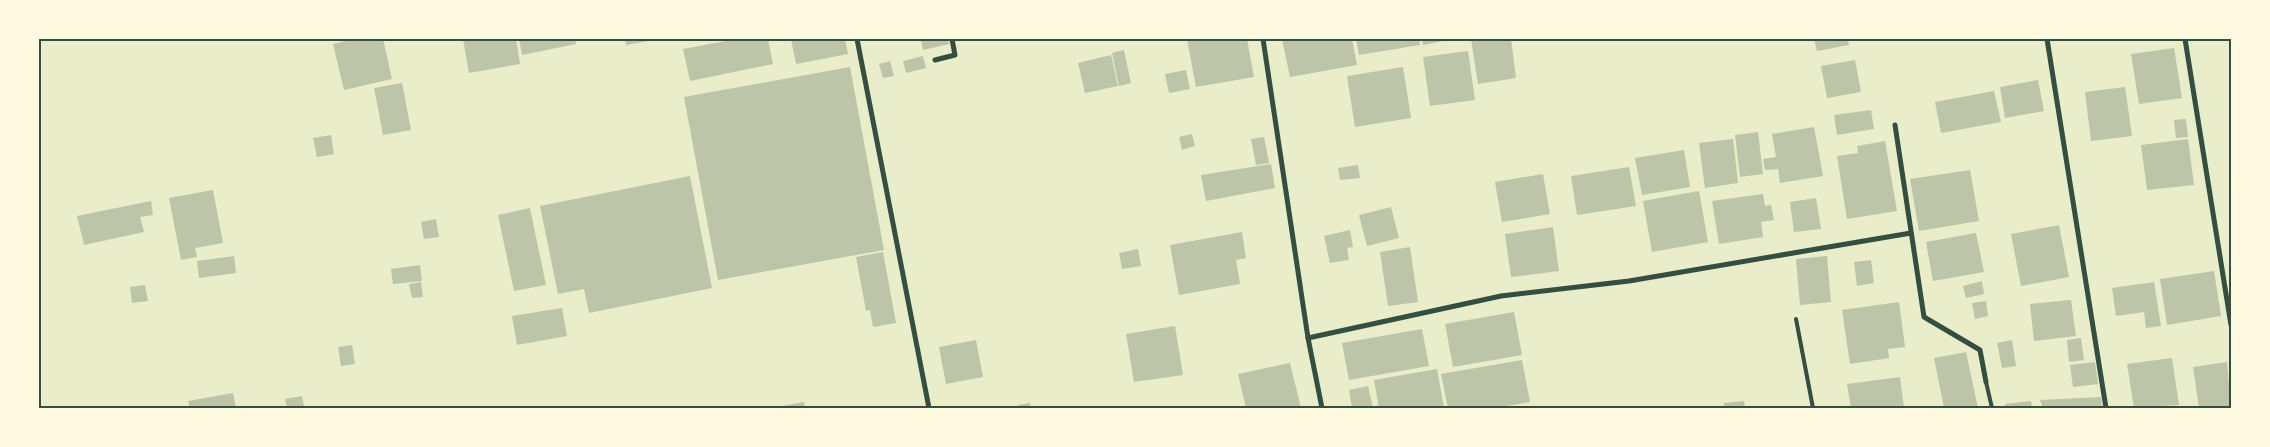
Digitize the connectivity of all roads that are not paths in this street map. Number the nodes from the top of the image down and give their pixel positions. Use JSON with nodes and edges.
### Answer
{"nodes":[{"id":1,"x":857,"y":39,"type":"edge"},
{"id":2,"x":952,"y":39,"type":"edge"},
{"id":3,"x":1263,"y":39,"type":"edge"},
{"id":4,"x":2047,"y":39,"type":"edge"},
{"id":5,"x":2185,"y":39,"type":"edge"},
{"id":6,"x":935,"y":60,"type":"dead end"},
{"id":7,"x":1895,"y":125,"type":"dead end"},
{"id":8,"x":1910,"y":233,"type":"junction"},
{"id":9,"x":1796,"y":319,"type":"dead end"},
{"id":10,"x":2231,"y":325,"type":"edge"},
{"id":11,"x":1308,"y":338,"type":"junction"},
{"id":12,"x":1986,"y":382,"type":"joint"},
{"id":13,"x":929,"y":408,"type":"edge"},
{"id":14,"x":1322,"y":408,"type":"edge"},
{"id":15,"x":1813,"y":408,"type":"edge"},
{"id":16,"x":1992,"y":408,"type":"edge"},
{"id":17,"x":2106,"y":408,"type":"edge"}],
"edges":[{"from":1,"to":13,"type":"street"},
{"from":2,"to":6,"type":"street"},
{"from":3,"to":11,"type":"street"},
{"from":4,"to":17,"type":"street"},
{"from":5,"to":10,"type":"street"},
{"from":7,"to":8,"type":"street"},
{"from":8,"to":11,"type":"street"},
{"from":8,"to":12,"type":"street"},
{"from":9,"to":15,"type":"lane"},
{"from":11,"to":14,"type":"street"},
{"from":12,"to":16,"type":"lane"}]}
